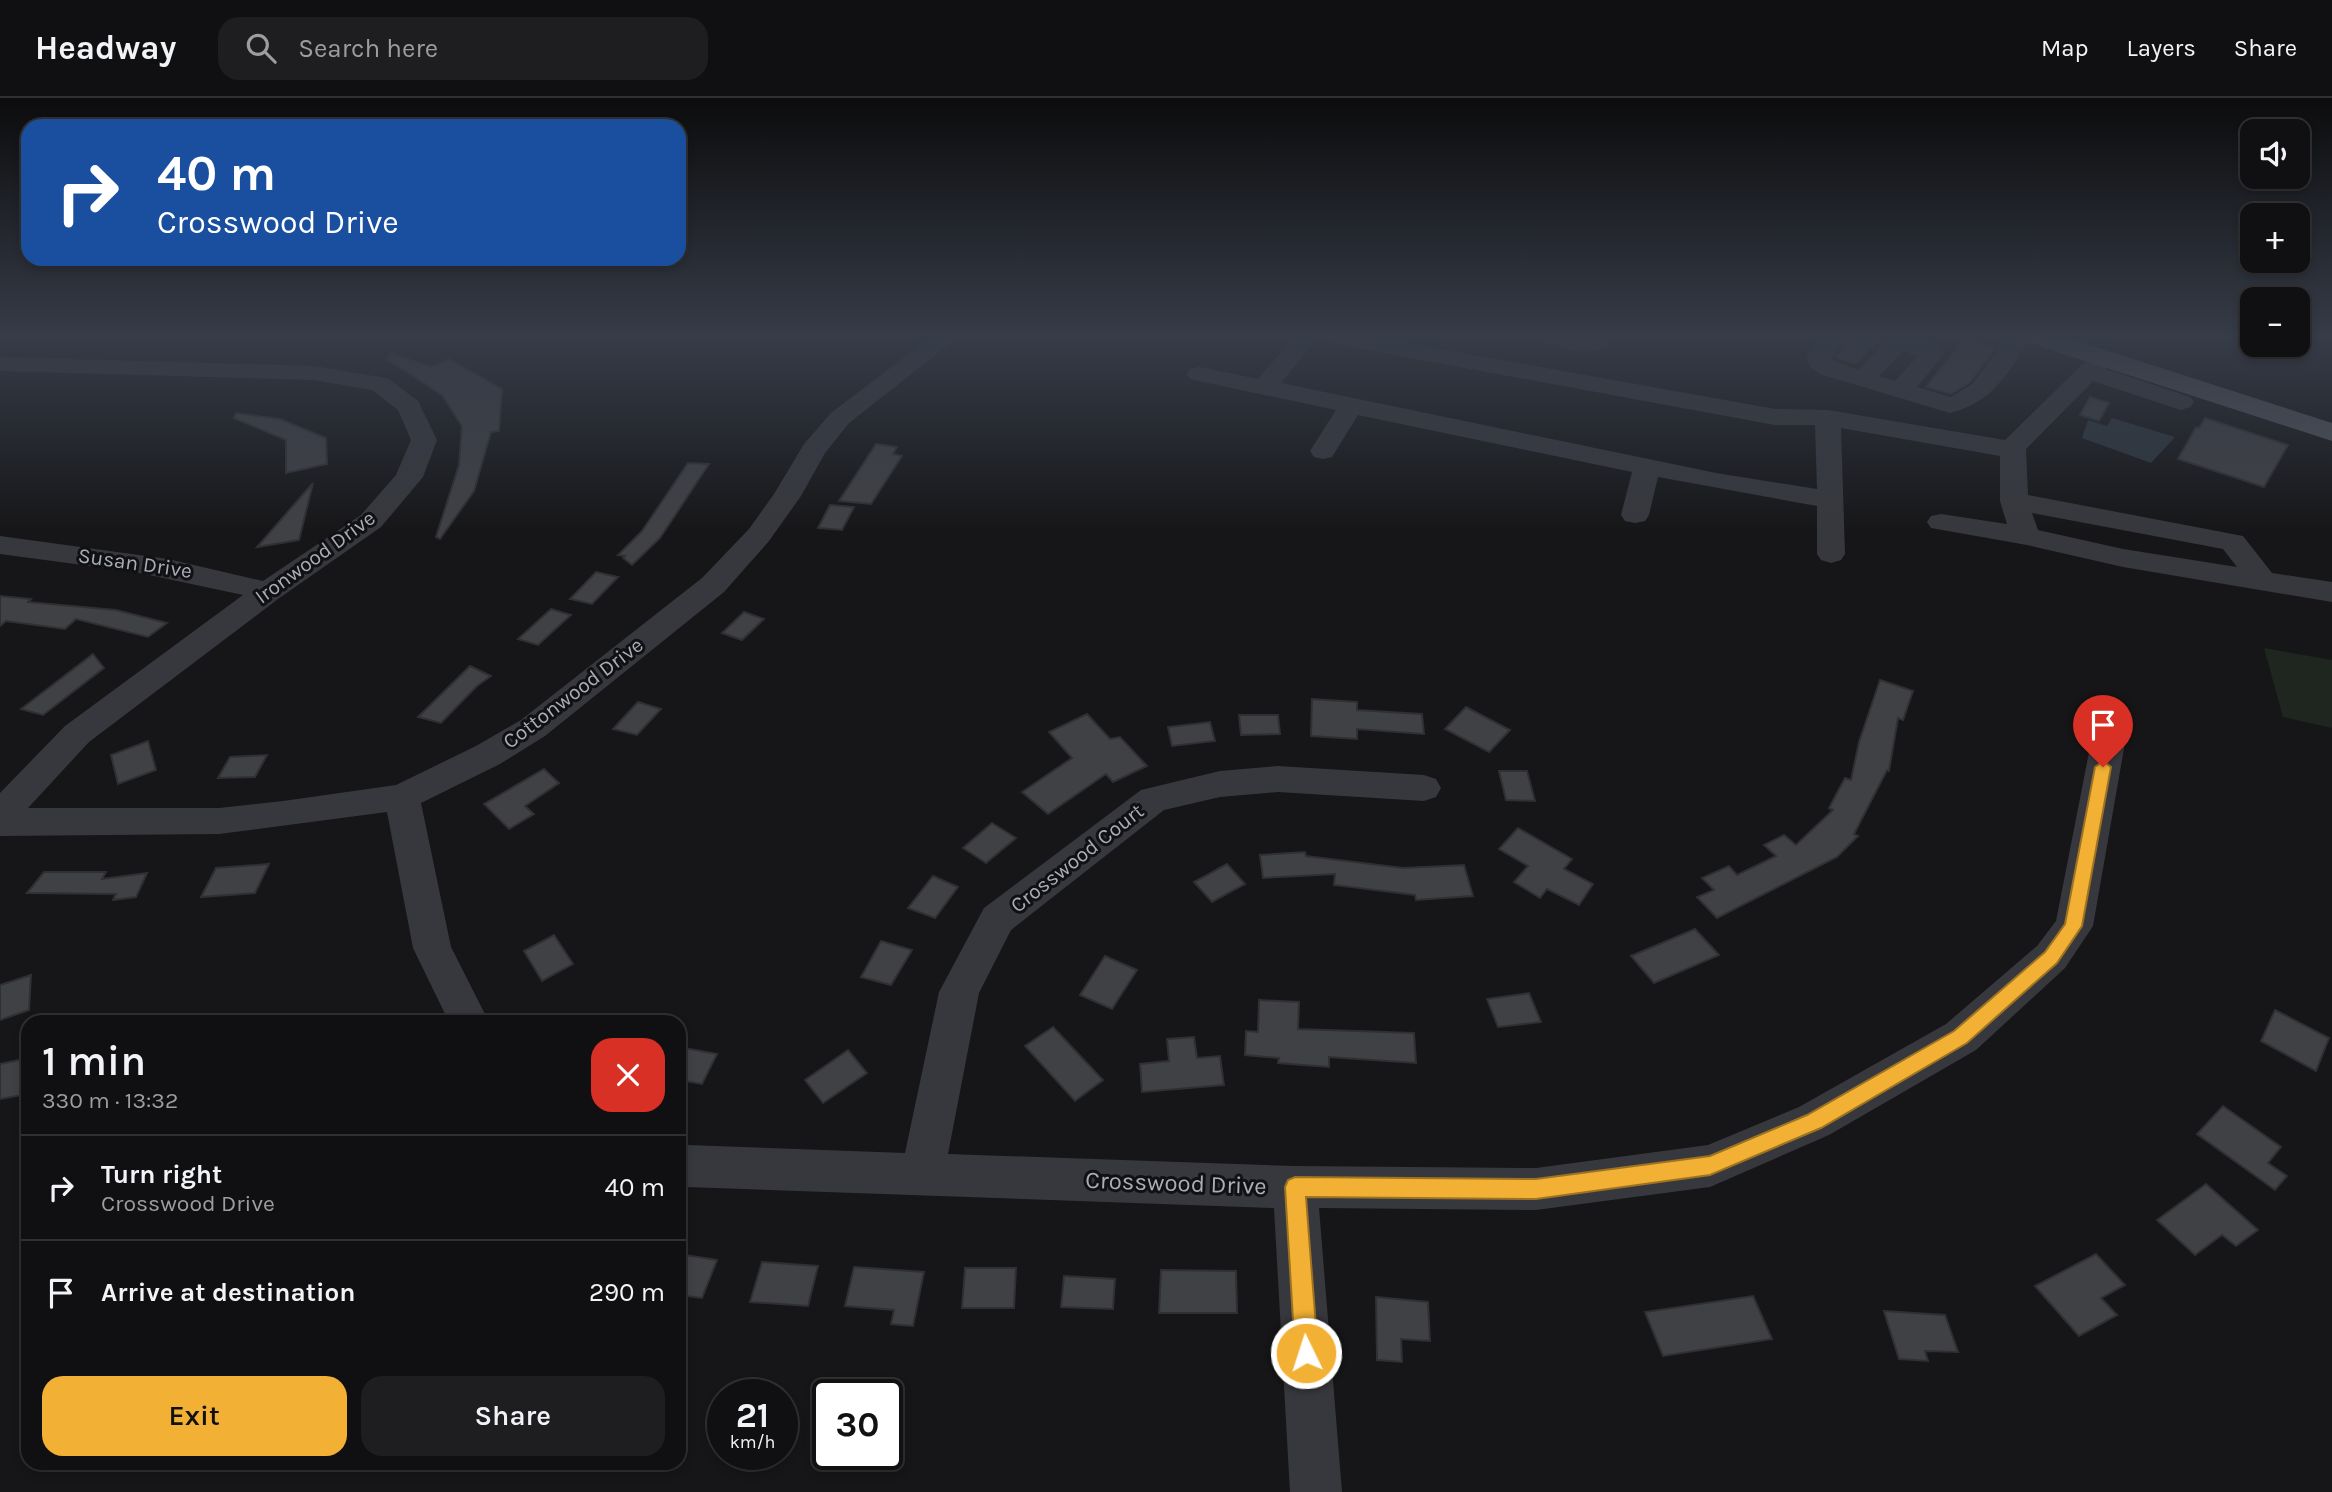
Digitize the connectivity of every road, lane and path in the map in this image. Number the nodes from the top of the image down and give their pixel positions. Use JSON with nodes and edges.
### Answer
{"nodes":[{"id":1,"x":405,"y":403,"type":"edge"},
{"id":2,"x":860,"y":403,"type":"edge"},
{"id":3,"x":1331,"y":403,"type":"edge"},
{"id":4,"x":1698,"y":403,"type":"edge"},
{"id":5,"x":1943,"y":403,"type":"edge"},
{"id":6,"x":1964,"y":403,"type":"edge"},
{"id":7,"x":2056,"y":403,"type":"edge"},
{"id":8,"x":2230,"y":403,"type":"edge"},
{"id":9,"x":1350,"y":407,"type":"junction"},
{"id":10,"x":1828,"y":418,"type":"junction"},
{"id":11,"x":2332,"y":432,"type":"edge"},
{"id":12,"x":1323,"y":450,"type":"dead end"},
{"id":13,"x":2014,"y":450,"type":"junction"},
{"id":14,"x":1647,"y":467,"type":"junction"},
{"id":15,"x":1831,"y":500,"type":"junction"},
{"id":16,"x":2014,"y":501,"type":"junction"},
{"id":17,"x":1634,"y":515,"type":"dead end"},
{"id":18,"x":1941,"y":522,"type":"dead end"},
{"id":19,"x":2027,"y":536,"type":"junction"},
{"id":20,"x":0,"y":545,"type":"edge"},
{"id":21,"x":1831,"y":554,"type":"dead end"},
{"id":22,"x":2263,"y":582,"type":"junction"},
{"id":23,"x":267,"y":592,"type":"junction"},
{"id":24,"x":2332,"y":592,"type":"edge"},
{"id":25,"x":2109,"y":737,"type":"dead end"},
{"id":26,"x":1424,"y":788,"type":"dead end"},
{"id":27,"x":402,"y":797,"type":"junction"},
{"id":28,"x":0,"y":816,"type":"edge"},
{"id":29,"x":0,"y":822,"type":"edge"},
{"id":30,"x":466,"y":1015,"type":"edge"},
{"id":31,"x":686,"y":1166,"type":"edge"},
{"id":32,"x":922,"y":1175,"type":"junction"},
{"id":33,"x":1295,"y":1187,"type":"junction"},
{"id":34,"x":1315,"y":1492,"type":"edge"}],
"edges":[{"from":1,"to":23,"type":"street","name":"Ironwood Drive"},
{"from":2,"to":27,"type":"street","name":"Cottonwood Drive"},
{"from":3,"to":9,"type":"street"},
{"from":4,"to":10,"type":"street"},
{"from":5,"to":6,"type":"street"},
{"from":7,"to":13,"type":"street"},
{"from":8,"to":11,"type":"main road"},
{"from":9,"to":12,"type":"street"},
{"from":9,"to":14,"type":"street"},
{"from":10,"to":13,"type":"street"},
{"from":10,"to":15,"type":"street"},
{"from":13,"to":16,"type":"street"},
{"from":14,"to":15,"type":"street"},
{"from":14,"to":17,"type":"street"},
{"from":15,"to":21,"type":"street"},
{"from":16,"to":19,"type":"street"},
{"from":16,"to":22,"type":"street"},
{"from":18,"to":19,"type":"street"},
{"from":19,"to":22,"type":"street"},
{"from":20,"to":23,"type":"street","name":"Susan Drive"},
{"from":22,"to":24,"type":"street"},
{"from":23,"to":28,"type":"street","name":"Ironwood Drive"},
{"from":25,"to":33,"type":"street","name":"Crosswood Drive"},
{"from":26,"to":32,"type":"street","name":"Crosswood Court"},
{"from":27,"to":29,"type":"street","name":"Cottonwood Drive"},
{"from":27,"to":30,"type":"street"},
{"from":31,"to":32,"type":"street","name":"Crosswood Drive"},
{"from":32,"to":33,"type":"street","name":"Crosswood Drive"},
{"from":33,"to":34,"type":"street"}]}
